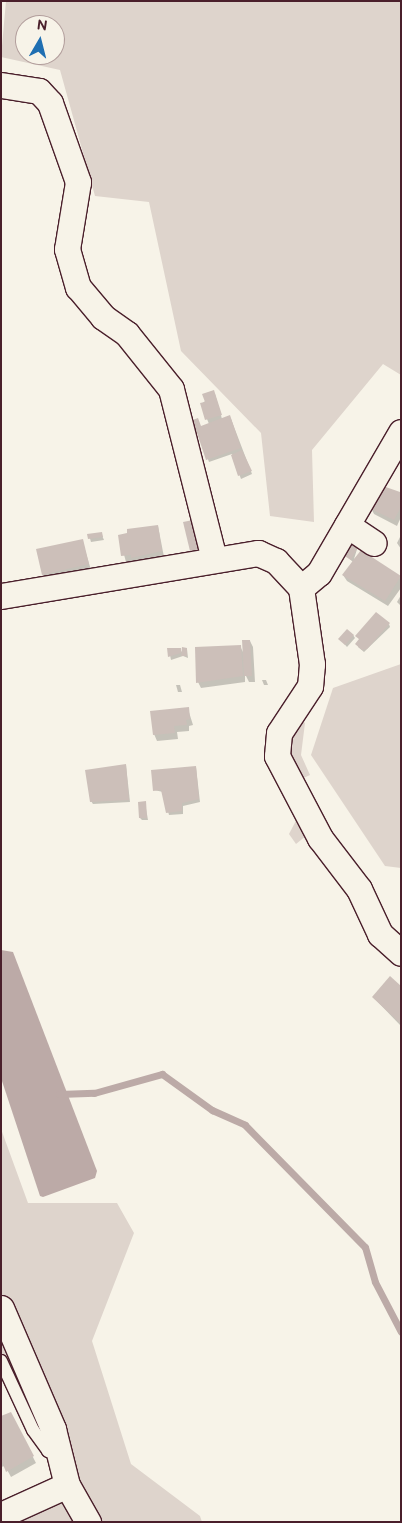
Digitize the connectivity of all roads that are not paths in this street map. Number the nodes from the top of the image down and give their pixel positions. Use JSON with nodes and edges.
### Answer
{"nodes":[{"id":1,"x":1,"y":85,"type":"edge"},
{"id":2,"x":81,"y":303,"type":"dead end"},
{"id":3,"x":106,"y":319,"type":"junction"},
{"id":4,"x":401,"y":432,"type":"edge"},
{"id":5,"x":346,"y":525,"type":"junction"},
{"id":6,"x":374,"y":543,"type":"dead end"},
{"id":7,"x":214,"y":559,"type":"junction"},
{"id":8,"x":301,"y":588,"type":"junction"},
{"id":9,"x":1,"y":596,"type":"edge"},
{"id":10,"x":401,"y":953,"type":"edge"},
{"id":11,"x":1,"y":1308,"type":"edge"},
{"id":12,"x":1,"y":1361,"type":"edge"},
{"id":13,"x":59,"y":1455,"type":"junction"},
{"id":14,"x":67,"y":1484,"type":"junction"},
{"id":15,"x":1,"y":1515,"type":"edge"},
{"id":16,"x":88,"y":1522,"type":"edge"}],
"edges":[{"from":1,"to":3,"type":"street"},
{"from":2,"to":3,"type":"lane"},
{"from":3,"to":7,"type":"street"},
{"from":4,"to":5,"type":"street"},
{"from":5,"to":6,"type":"street"},
{"from":5,"to":8,"type":"street"},
{"from":7,"to":8,"type":"street"},
{"from":7,"to":9,"type":"street"},
{"from":8,"to":10,"type":"street"},
{"from":11,"to":13,"type":"street"},
{"from":12,"to":13,"type":"lane"},
{"from":13,"to":14,"type":"street"},
{"from":14,"to":15,"type":"street"},
{"from":14,"to":16,"type":"street"}]}
